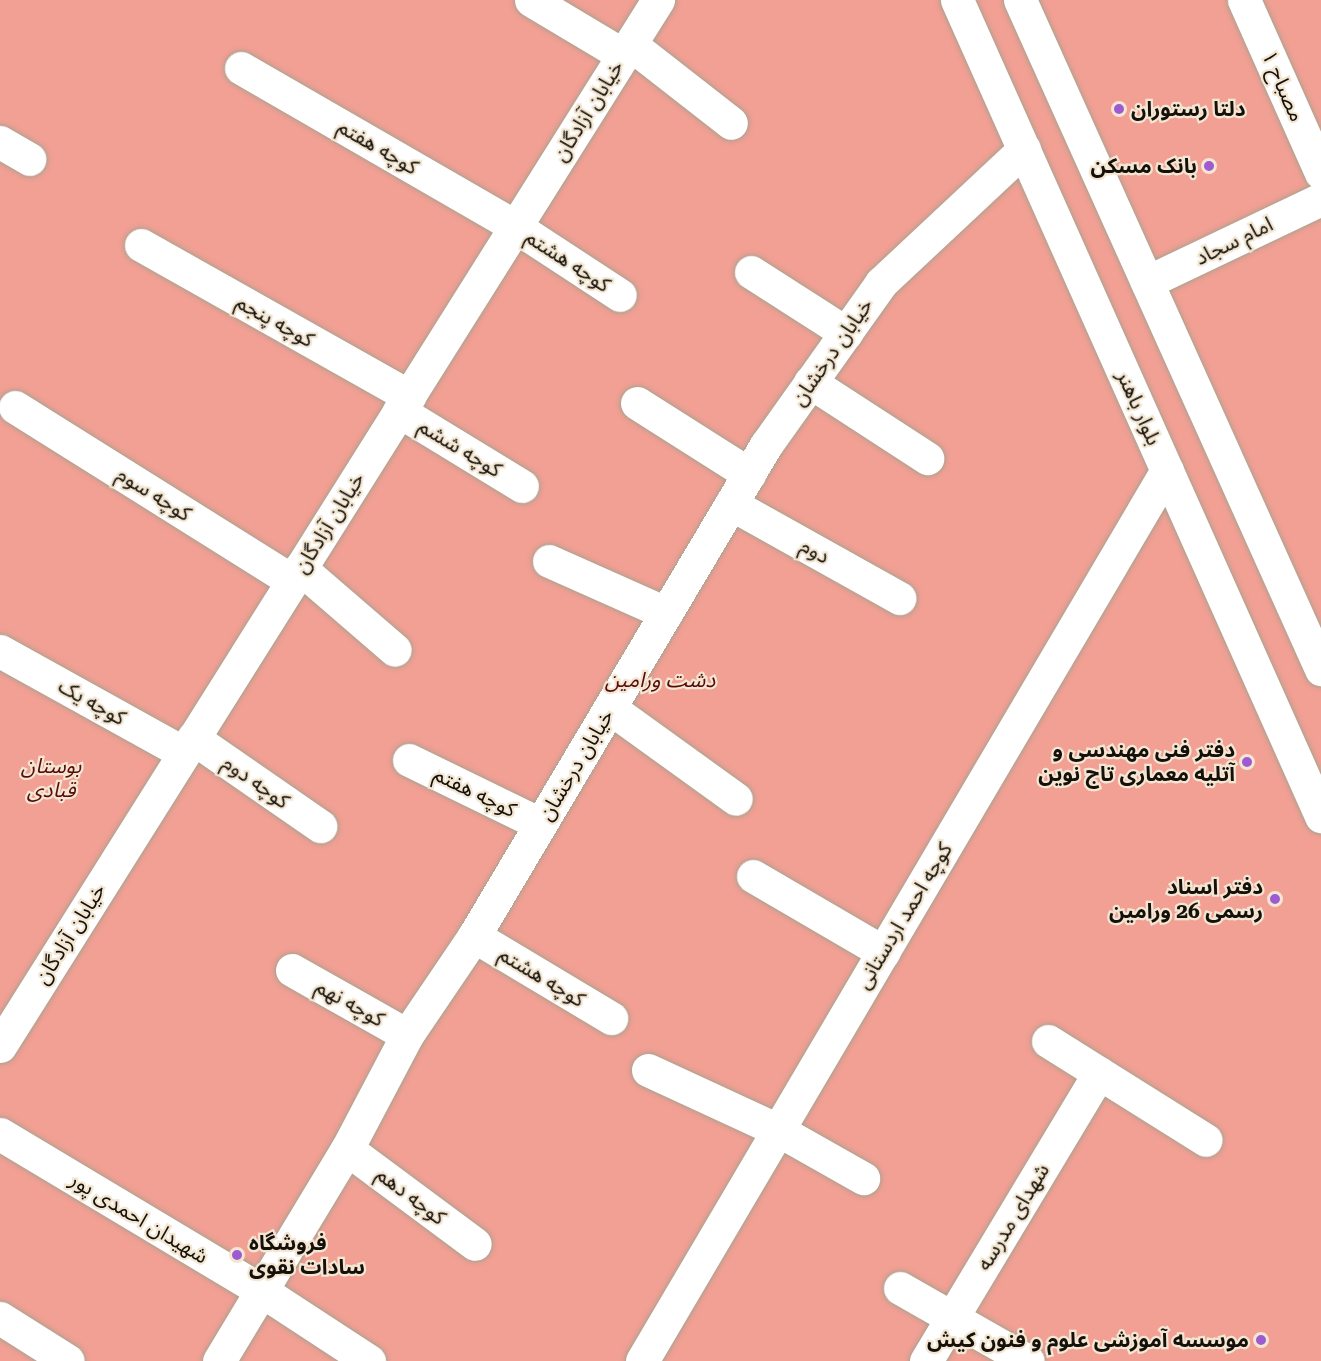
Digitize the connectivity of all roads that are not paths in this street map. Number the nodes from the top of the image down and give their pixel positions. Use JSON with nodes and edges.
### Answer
{"nodes":[{"id":1,"x":531,"y":0,"type":"edge"},
{"id":2,"x":658,"y":0,"type":"edge"},
{"id":3,"x":957,"y":0,"type":"edge"},
{"id":4,"x":1020,"y":0,"type":"edge"},
{"id":5,"x":1244,"y":0,"type":"edge"},
{"id":6,"x":626,"y":50,"type":"junction"},
{"id":7,"x":241,"y":68,"type":"dead end"},
{"id":8,"x":731,"y":123,"type":"dead end"},
{"id":9,"x":0,"y":142,"type":"edge"},
{"id":10,"x":1024,"y":150,"type":"junction"},
{"id":11,"x":29,"y":159,"type":"dead end"},
{"id":12,"x":1321,"y":173,"type":"edge"},
{"id":13,"x":1321,"y":199,"type":"edge"},
{"id":14,"x":516,"y":227,"type":"junction"},
{"id":15,"x":141,"y":246,"type":"dead end"},
{"id":16,"x":752,"y":273,"type":"dead end"},
{"id":17,"x":1147,"y":282,"type":"junction"},
{"id":18,"x":620,"y":296,"type":"dead end"},
{"id":19,"x":846,"y":333,"type":"junction"},
{"id":20,"x":810,"y":382,"type":"junction"},
{"id":21,"x":404,"y":404,"type":"junction"},
{"id":22,"x":637,"y":404,"type":"dead end"},
{"id":23,"x":15,"y":408,"type":"dead end"},
{"id":24,"x":927,"y":458,"type":"dead end"},
{"id":25,"x":1167,"y":471,"type":"junction"},
{"id":26,"x":749,"y":474,"type":"junction"},
{"id":27,"x":522,"y":486,"type":"dead end"},
{"id":28,"x":731,"y":504,"type":"junction"},
{"id":29,"x":549,"y":561,"type":"dead end"},
{"id":30,"x":296,"y":575,"type":"junction"},
{"id":31,"x":899,"y":598,"type":"dead end"},
{"id":32,"x":666,"y":614,"type":"junction"},
{"id":33,"x":395,"y":650,"type":"dead end"},
{"id":34,"x":0,"y":651,"type":"edge"},
{"id":35,"x":1321,"y":669,"type":"edge"},
{"id":36,"x":610,"y":708,"type":"junction"},
{"id":37,"x":189,"y":746,"type":"junction"},
{"id":38,"x":409,"y":760,"type":"dead end"},
{"id":39,"x":736,"y":800,"type":"dead end"},
{"id":40,"x":1321,"y":816,"type":"edge"},
{"id":41,"x":540,"y":824,"type":"junction"},
{"id":42,"x":320,"y":826,"type":"dead end"},
{"id":43,"x":753,"y":876,"type":"dead end"},
{"id":44,"x":474,"y":936,"type":"junction"},
{"id":45,"x":883,"y":952,"type":"junction"},
{"id":46,"x":292,"y":970,"type":"dead end"},
{"id":47,"x":611,"y":1018,"type":"dead end"},
{"id":48,"x":407,"y":1035,"type":"junction"},
{"id":49,"x":1048,"y":1041,"type":"dead end"},
{"id":50,"x":0,"y":1046,"type":"edge"},
{"id":51,"x":648,"y":1071,"type":"dead end"},
{"id":52,"x":1099,"y":1073,"type":"junction"},
{"id":53,"x":778,"y":1130,"type":"junction"},
{"id":54,"x":0,"y":1134,"type":"edge"},
{"id":55,"x":1206,"y":1140,"type":"dead end"},
{"id":56,"x":347,"y":1149,"type":"junction"},
{"id":57,"x":863,"y":1179,"type":"dead end"},
{"id":58,"x":474,"y":1244,"type":"dead end"},
{"id":59,"x":900,"y":1288,"type":"dead end"},
{"id":60,"x":262,"y":1292,"type":"junction"},
{"id":61,"x":0,"y":1318,"type":"edge"},
{"id":62,"x":952,"y":1319,"type":"junction"},
{"id":63,"x":68,"y":1361,"type":"edge"},
{"id":64,"x":219,"y":1361,"type":"edge"},
{"id":65,"x":369,"y":1361,"type":"edge"},
{"id":66,"x":642,"y":1361,"type":"edge"},
{"id":67,"x":926,"y":1361,"type":"edge"},
{"id":68,"x":1028,"y":1361,"type":"edge"}],
"edges":[{"from":1,"to":6,"type":"street"},
{"from":2,"to":6,"type":"street","name":"خیابان آزادگان"},
{"from":3,"to":10,"type":"street","name":"بلوار باهنر"},
{"from":4,"to":17,"type":"street"},
{"from":5,"to":12,"type":"street","name":"مصباح ۱"},
{"from":6,"to":8,"type":"street"},
{"from":6,"to":14,"type":"street","name":"خیابان آزادگان"},
{"from":7,"to":14,"type":"street","name":"کوچه هفتم"},
{"from":9,"to":11,"type":"street"},
{"from":10,"to":19,"type":"street","name":"خیابان درخشان"},
{"from":10,"to":25,"type":"street","name":"بلوار باهنر"},
{"from":13,"to":17,"type":"street","name":"امام سجاد"},
{"from":14,"to":18,"type":"street","name":"کوچه هشتم"},
{"from":14,"to":21,"type":"street","name":"خیابان آزادگان"},
{"from":15,"to":21,"type":"street","name":"کوچه پنجم"},
{"from":16,"to":19,"type":"street"},
{"from":17,"to":35,"type":"street"},
{"from":19,"to":20,"type":"street","name":"خیابان درخشان"},
{"from":20,"to":24,"type":"street"},
{"from":20,"to":26,"type":"street","name":"خیابان درخشان"},
{"from":21,"to":27,"type":"street","name":"کوچه ششم"},
{"from":21,"to":30,"type":"street","name":"خیابان آزادگان"},
{"from":22,"to":26,"type":"street"},
{"from":23,"to":30,"type":"street","name":"کوچه سوم"},
{"from":25,"to":40,"type":"street","name":"بلوار باهنر"},
{"from":25,"to":45,"type":"street","name":"کوچه احمد اردستانی"},
{"from":26,"to":28,"type":"street","name":"خیابان درخشان"},
{"from":28,"to":31,"type":"street","name":"دوم"},
{"from":28,"to":32,"type":"street","name":"خیابان درخشان"},
{"from":29,"to":32,"type":"street"},
{"from":30,"to":33,"type":"street","name":"کوچه سوم"},
{"from":30,"to":37,"type":"street","name":"خیابان آزادگان"},
{"from":32,"to":36,"type":"street","name":"خیابان درخشان"},
{"from":34,"to":37,"type":"street","name":"کوچه یک"},
{"from":36,"to":39,"type":"street"},
{"from":36,"to":41,"type":"street","name":"خیابان درخشان"},
{"from":37,"to":42,"type":"street","name":"کوچه دوم"},
{"from":37,"to":50,"type":"street","name":"خیابان آزادگان"},
{"from":38,"to":41,"type":"street","name":"کوچه هفتم"},
{"from":41,"to":44,"type":"street","name":"خیابان درخشان"},
{"from":43,"to":45,"type":"street"},
{"from":44,"to":47,"type":"street","name":"کوچه هشتم"},
{"from":44,"to":48,"type":"street","name":"خیابان درخشان"},
{"from":45,"to":53,"type":"street","name":"کوچه احمد اردستانی"},
{"from":46,"to":48,"type":"street","name":"کوچه نهم"},
{"from":48,"to":56,"type":"street","name":"خیابان درخشان"},
{"from":49,"to":52,"type":"street"},
{"from":51,"to":53,"type":"street"},
{"from":52,"to":55,"type":"street"},
{"from":52,"to":62,"type":"street","name":"شهدای مدرسه"},
{"from":53,"to":57,"type":"street"},
{"from":53,"to":66,"type":"street","name":"کوچه احمد اردستانی"},
{"from":54,"to":60,"type":"street","name":"شهیدان احمدی پور"},
{"from":56,"to":58,"type":"street","name":"کوچه دهم"},
{"from":56,"to":60,"type":"street","name":"خیابان درخشان"},
{"from":59,"to":62,"type":"street"},
{"from":60,"to":64,"type":"street","name":"خیابان درخشان"},
{"from":60,"to":65,"type":"street","name":"شهیدان احمدی پور"},
{"from":61,"to":63,"type":"street"},
{"from":62,"to":67,"type":"street","name":"شهدای مدرسه"},
{"from":62,"to":68,"type":"street"}]}
